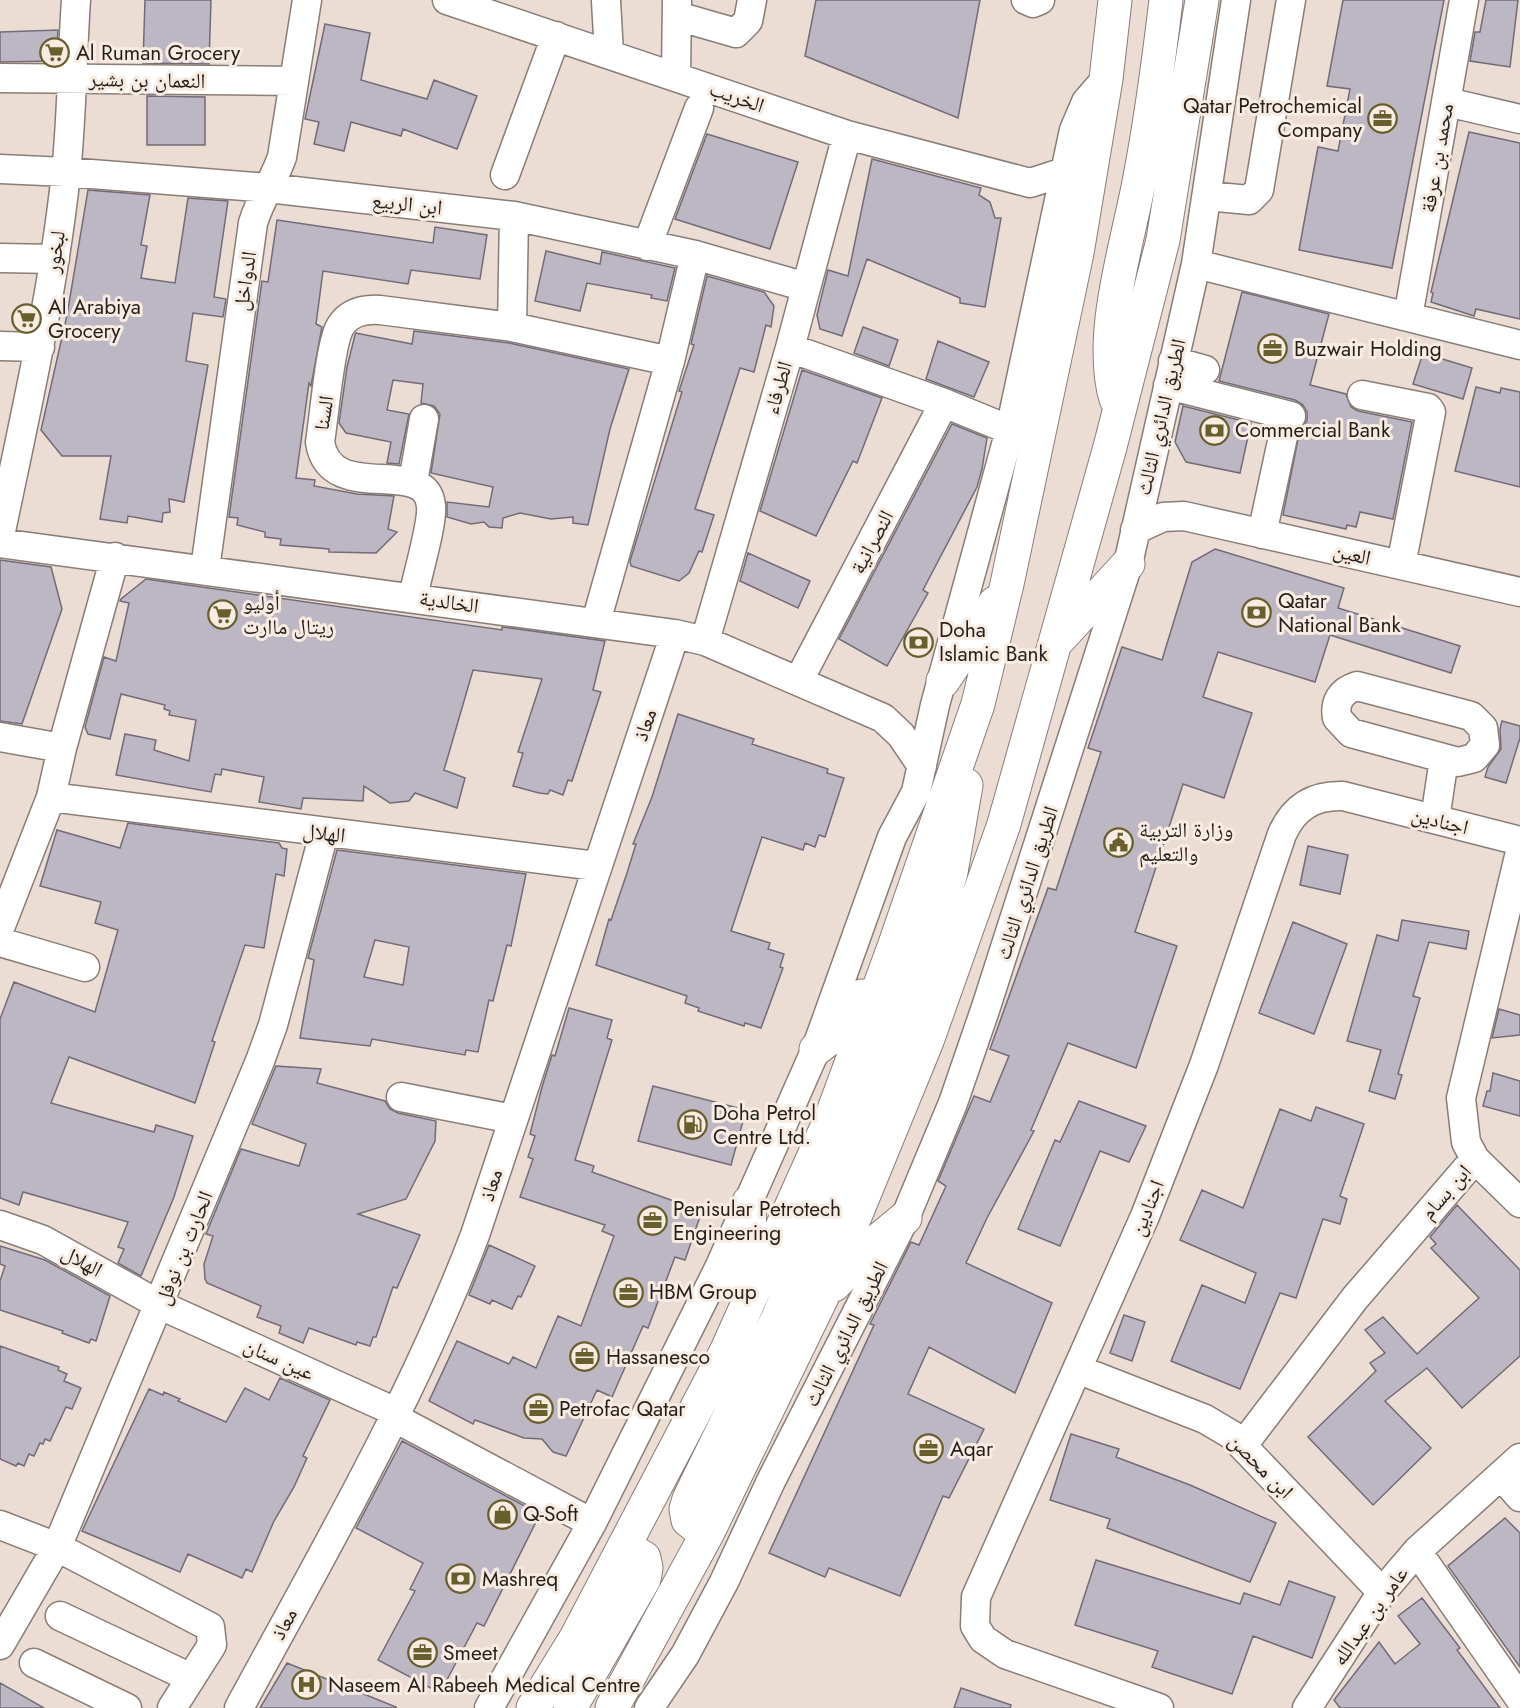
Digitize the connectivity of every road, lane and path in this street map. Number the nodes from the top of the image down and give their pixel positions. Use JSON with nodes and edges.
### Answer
{"nodes":[{"id":1,"x":76,"y":0,"type":"edge"},
{"id":2,"x":307,"y":0,"type":"edge"},
{"id":3,"x":447,"y":0,"type":"edge"},
{"id":4,"x":752,"y":0,"type":"edge"},
{"id":5,"x":1026,"y":0,"type":"edge"},
{"id":6,"x":1040,"y":0,"type":"edge"},
{"id":7,"x":1115,"y":0,"type":"edge"},
{"id":8,"x":1166,"y":0,"type":"edge"},
{"id":9,"x":1202,"y":0,"type":"edge"},
{"id":10,"x":1236,"y":0,"type":"edge"},
{"id":11,"x":1291,"y":0,"type":"edge"},
{"id":12,"x":1464,"y":0,"type":"edge"},
{"id":13,"x":606,"y":1,"type":"edge"},
{"id":14,"x":677,"y":8,"type":"edge"},
{"id":15,"x":556,"y":36,"type":"junction"},
{"id":16,"x":609,"y":54,"type":"junction"},
{"id":17,"x":676,"y":76,"type":"junction"},
{"id":18,"x":0,"y":78,"type":"edge"},
{"id":19,"x":71,"y":79,"type":"junction"},
{"id":20,"x":1106,"y":79,"type":"junction"},
{"id":21,"x":294,"y":81,"type":"junction"},
{"id":22,"x":1447,"y":102,"type":"junction"},
{"id":23,"x":699,"y":108,"type":"dead end"},
{"id":24,"x":1520,"y":119,"type":"edge"},
{"id":25,"x":847,"y":135,"type":"junction"},
{"id":26,"x":0,"y":169,"type":"edge"},
{"id":27,"x":66,"y":171,"type":"junction"},
{"id":28,"x":1064,"y":172,"type":"junction"},
{"id":29,"x":504,"y":174,"type":"dead end"},
{"id":30,"x":1030,"y":183,"type":"junction"},
{"id":31,"x":268,"y":188,"type":"junction"},
{"id":32,"x":1207,"y":196,"type":"junction"},
{"id":33,"x":514,"y":216,"type":"junction"},
{"id":34,"x":1056,"y":218,"type":"junction"},
{"id":35,"x":647,"y":246,"type":"junction"},
{"id":36,"x":1077,"y":253,"type":"junction"},
{"id":37,"x":695,"y":255,"type":"junction"},
{"id":38,"x":0,"y":258,"type":"edge"},
{"id":39,"x":55,"y":259,"type":"junction"},
{"id":40,"x":1196,"y":264,"type":"junction"},
{"id":41,"x":806,"y":287,"type":"junction"},
{"id":42,"x":1408,"y":317,"type":"junction"},
{"id":43,"x":512,"y":327,"type":"junction"},
{"id":44,"x":1520,"y":345,"type":"edge"},
{"id":45,"x":0,"y":346,"type":"edge"},
{"id":46,"x":40,"y":347,"type":"junction"},
{"id":47,"x":789,"y":348,"type":"junction"},
{"id":48,"x":670,"y":360,"type":"junction"},
{"id":49,"x":1204,"y":370,"type":"dead end"},
{"id":50,"x":1171,"y":373,"type":"junction"},
{"id":51,"x":1362,"y":394,"type":"dead end"},
{"id":52,"x":944,"y":403,"type":"junction"},
{"id":53,"x":1119,"y":410,"type":"junction"},
{"id":54,"x":424,"y":419,"type":"dead end"},
{"id":55,"x":1010,"y":430,"type":"junction"},
{"id":56,"x":10,"y":445,"type":"edge"},
{"id":57,"x":413,"y":482,"type":"junction"},
{"id":58,"x":1144,"y":486,"type":"junction"},
{"id":59,"x":1184,"y":516,"type":"junction"},
{"id":60,"x":1135,"y":530,"type":"junction"},
{"id":61,"x":1262,"y":534,"type":"junction"},
{"id":62,"x":0,"y":536,"type":"edge"},
{"id":63,"x":0,"y":543,"type":"edge"},
{"id":64,"x":115,"y":558,"type":"junction"},
{"id":65,"x":1128,"y":564,"type":"junction"},
{"id":66,"x":1401,"y":565,"type":"junction"},
{"id":67,"x":205,"y":569,"type":"junction"},
{"id":68,"x":1007,"y":584,"type":"junction"},
{"id":69,"x":1520,"y":592,"type":"edge"},
{"id":70,"x":413,"y":597,"type":"junction"},
{"id":71,"x":596,"y":622,"type":"junction"},
{"id":72,"x":675,"y":634,"type":"junction"},
{"id":73,"x":705,"y":641,"type":"junction"},
{"id":74,"x":1056,"y":643,"type":"junction"},
{"id":75,"x":799,"y":680,"type":"junction"},
{"id":76,"x":939,"y":693,"type":"junction"},
{"id":77,"x":978,"y":704,"type":"junction"},
{"id":78,"x":882,"y":718,"type":"junction"},
{"id":79,"x":0,"y":737,"type":"edge"},
{"id":80,"x":0,"y":745,"type":"edge"},
{"id":81,"x":60,"y":756,"type":"junction"},
{"id":82,"x":1444,"y":759,"type":"junction"},
{"id":83,"x":922,"y":766,"type":"junction"},
{"id":84,"x":51,"y":797,"type":"junction"},
{"id":85,"x":1435,"y":819,"type":"junction"},
{"id":86,"x":324,"y":833,"type":"junction"},
{"id":87,"x":1520,"y":841,"type":"edge"},
{"id":88,"x":1520,"y":852,"type":"edge"},
{"id":89,"x":596,"y":866,"type":"junction"},
{"id":90,"x":0,"y":928,"type":"edge"},
{"id":91,"x":0,"y":942,"type":"edge"},
{"id":92,"x":894,"y":946,"type":"junction"},
{"id":93,"x":85,"y":967,"type":"dead end"},
{"id":94,"x":816,"y":1049,"type":"junction"},
{"id":95,"x":400,"y":1097,"type":"dead end"},
{"id":96,"x":513,"y":1119,"type":"junction"},
{"id":97,"x":1475,"y":1159,"type":"junction"},
{"id":98,"x":749,"y":1202,"type":"junction"},
{"id":99,"x":1520,"y":1203,"type":"edge"},
{"id":100,"x":905,"y":1218,"type":"junction"},
{"id":101,"x":0,"y":1225,"type":"edge"},
{"id":102,"x":822,"y":1297,"type":"junction"},
{"id":103,"x":160,"y":1305,"type":"junction"},
{"id":104,"x":726,"y":1352,"type":"junction"},
{"id":105,"x":1077,"y":1369,"type":"junction"},
{"id":106,"x":396,"y":1416,"type":"junction"},
{"id":107,"x":1243,"y":1445,"type":"junction"},
{"id":108,"x":1511,"y":1466,"type":"edge"},
{"id":109,"x":1520,"y":1497,"type":"edge"},
{"id":110,"x":592,"y":1523,"type":"junction"},
{"id":111,"x":0,"y":1525,"type":"edge"},
{"id":112,"x":708,"y":1532,"type":"junction"},
{"id":113,"x":624,"y":1545,"type":"junction"},
{"id":114,"x":57,"y":1547,"type":"junction"},
{"id":115,"x":1417,"y":1551,"type":"junction"},
{"id":116,"x":1382,"y":1592,"type":"junction"},
{"id":117,"x":60,"y":1616,"type":"dead end"},
{"id":118,"x":0,"y":1645,"type":"edge"},
{"id":119,"x":34,"y":1662,"type":"dead end"},
{"id":120,"x":191,"y":1678,"type":"junction"},
{"id":121,"x":632,"y":1692,"type":"edge"},
{"id":122,"x":1520,"y":1699,"type":"edge"},
{"id":123,"x":127,"y":1708,"type":"edge"},
{"id":124,"x":172,"y":1708,"type":"edge"},
{"id":125,"x":239,"y":1708,"type":"edge"},
{"id":126,"x":489,"y":1708,"type":"edge"},
{"id":127,"x":534,"y":1708,"type":"edge"},
{"id":128,"x":570,"y":1708,"type":"edge"},
{"id":129,"x":612,"y":1708,"type":"edge"},
{"id":130,"x":649,"y":1708,"type":"edge"},
{"id":131,"x":1159,"y":1708,"type":"edge"},
{"id":132,"x":1306,"y":1708,"type":"edge"}],
"edges":[{"from":1,"to":19,"type":"street","name":"لبخور"},
{"from":2,"to":21,"type":"street","name":"الدواخل"},
{"from":3,"to":15,"type":"street","name":"الخريب"},
{"from":4,"to":14,"type":"street"},
{"from":5,"to":6,"type":"street"},
{"from":7,"to":20,"type":"highway"},
{"from":8,"to":53,"type":"highway"},
{"from":9,"to":53,"type":"highway","name":"الطريق الدائري الثالث"},
{"from":10,"to":32,"type":"street","name":"الطريق الدائري الثالث"},
{"from":11,"to":32,"type":"street"},
{"from":12,"to":22,"type":"street","name":"محمد بن عرفة"},
{"from":13,"to":16,"type":"street"},
{"from":14,"to":17,"type":"street"},
{"from":15,"to":16,"type":"street","name":"الخريب"},
{"from":15,"to":29,"type":"street"},
{"from":16,"to":17,"type":"street","name":"الخريب"},
{"from":17,"to":25,"type":"street","name":"الخريب"},
{"from":18,"to":19,"type":"street","name":"النعمان بن بشير"},
{"from":19,"to":21,"type":"street","name":"النعمان بن بشير"},
{"from":19,"to":27,"type":"street","name":"لبخور"},
{"from":20,"to":28,"type":"street"},
{"from":20,"to":36,"type":"highway"},
{"from":21,"to":31,"type":"street","name":"الدواخل"},
{"from":22,"to":24,"type":"street"},
{"from":22,"to":42,"type":"street","name":"محمد بن عرفة"},
{"from":23,"to":35,"type":"street"},
{"from":25,"to":30,"type":"street","name":"الخريب"},
{"from":25,"to":41,"type":"street","name":"الطرفاء"},
{"from":26,"to":27,"type":"street","name":"ابن الربيع"},
{"from":27,"to":31,"type":"street","name":"ابن الربيع"},
{"from":27,"to":39,"type":"street","name":"لبخور"},
{"from":28,"to":30,"type":"street"},
{"from":28,"to":34,"type":"street"},
{"from":30,"to":34,"type":"street"},
{"from":31,"to":33,"type":"street","name":"ابن الربيع"},
{"from":31,"to":67,"type":"street","name":"الدواخل"},
{"from":32,"to":40,"type":"street","name":"الطريق الدائري الثالث"},
{"from":33,"to":35,"type":"street","name":"ابن الربيع"},
{"from":33,"to":43,"type":"street"},
{"from":34,"to":36,"type":"street"},
{"from":34,"to":55,"type":"street"},
{"from":35,"to":37,"type":"street","name":"ابن الربيع"},
{"from":36,"to":68,"type":"highway"},
{"from":37,"to":41,"type":"street","name":"ابن الربيع"},
{"from":37,"to":48,"type":"street"},
{"from":38,"to":39,"type":"street"},
{"from":39,"to":46,"type":"street","name":"لبخور"},
{"from":40,"to":42,"type":"street"},
{"from":40,"to":50,"type":"street","name":"الطريق الدائري الثالث"},
{"from":41,"to":47,"type":"street","name":"الطرفاء"},
{"from":42,"to":44,"type":"street"},
{"from":43,"to":48,"type":"street","name":"السنا"},
{"from":43,"to":57,"type":"street","name":"السنا"},
{"from":45,"to":46,"type":"street"},
{"from":46,"to":56,"type":"street","name":"لبخور"},
{"from":47,"to":52,"type":"street"},
{"from":47,"to":73,"type":"street","name":"الطرفاء"},
{"from":48,"to":71,"type":"street"},
{"from":49,"to":50,"type":"street"},
{"from":50,"to":58,"type":"street","name":"الطريق الدائري الثالث"},
{"from":50,"to":61,"type":"street"},
{"from":51,"to":66,"type":"street"},
{"from":52,"to":55,"type":"street"},
{"from":52,"to":75,"type":"street","name":"النصرانية"},
{"from":53,"to":74,"type":"highway","name":"الطريق الدائري الثالث"},
{"from":54,"to":57,"type":"street"},
{"from":55,"to":76,"type":"street"},
{"from":56,"to":62,"type":"street","name":"لبخور"},
{"from":57,"to":70,"type":"street"},
{"from":58,"to":59,"type":"street","name":"العين"},
{"from":58,"to":60,"type":"street","name":"الطريق الدائري الثالث"},
{"from":59,"to":60,"type":"street","name":"العين"},
{"from":59,"to":61,"type":"street","name":"العين"},
{"from":60,"to":65,"type":"street","name":"الطريق الدائري الثالث"},
{"from":61,"to":66,"type":"street","name":"العين"},
{"from":63,"to":64,"type":"street","name":"الخالدية"},
{"from":64,"to":67,"type":"street","name":"الخالدية"},
{"from":64,"to":81,"type":"street"},
{"from":65,"to":74,"type":"highway"},
{"from":65,"to":100,"type":"street","name":"الطريق الدائري الثالث"},
{"from":66,"to":69,"type":"street","name":"العين"},
{"from":67,"to":70,"type":"street","name":"الخالدية"},
{"from":68,"to":76,"type":"highway"},
{"from":68,"to":77,"type":"highway"},
{"from":70,"to":71,"type":"street","name":"الخالدية"},
{"from":71,"to":72,"type":"street","name":"الخالدية"},
{"from":72,"to":73,"type":"street","name":"الخالدية"},
{"from":72,"to":89,"type":"street","name":"معاذ"},
{"from":73,"to":75,"type":"street","name":"الخالدية"},
{"from":74,"to":102,"type":"highway","name":"الطريق الدائري الثالث"},
{"from":75,"to":78,"type":"street","name":"الخالدية"},
{"from":76,"to":78,"type":"street","name":"الخالدية"},
{"from":76,"to":83,"type":"street"},
{"from":77,"to":92,"type":"highway"},
{"from":77,"to":112,"type":"highway"},
{"from":78,"to":83,"type":"street","name":"الخالدية"},
{"from":79,"to":81,"type":"street"},
{"from":80,"to":81,"type":"street"},
{"from":81,"to":84,"type":"street"},
{"from":82,"to":82,"type":"street"},
{"from":82,"to":85,"type":"street"},
{"from":83,"to":94,"type":"street"},
{"from":84,"to":86,"type":"street","name":"الهلال"},
{"from":84,"to":90,"type":"street"},
{"from":85,"to":87,"type":"street","name":"اجنادين"},
{"from":85,"to":105,"type":"street","name":"اجنادين"},
{"from":86,"to":89,"type":"street","name":"الهلال"},
{"from":86,"to":103,"type":"street","name":"الحارث بن نوفل"},
{"from":88,"to":97,"type":"street","name":"ابن بسام"},
{"from":89,"to":96,"type":"street","name":"معاذ"},
{"from":91,"to":93,"type":"street"},
{"from":92,"to":94,"type":"highway"},
{"from":92,"to":104,"type":"highway"},
{"from":94,"to":98,"type":"street"},
{"from":95,"to":96,"type":"street"},
{"from":96,"to":106,"type":"street","name":"معاذ"},
{"from":97,"to":99,"type":"street"},
{"from":97,"to":107,"type":"street","name":"ابن بسام"},
{"from":98,"to":104,"type":"highway"},
{"from":98,"to":110,"type":"street"},
{"from":100,"to":102,"type":"highway"},
{"from":100,"to":130,"type":"street","name":"الطريق الدائري الثالث"},
{"from":101,"to":103,"type":"street","name":"الهلال"},
{"from":102,"to":112,"type":"highway","name":"الطريق الدائري الثالث"},
{"from":103,"to":106,"type":"street","name":"عين سنان"},
{"from":103,"to":114,"type":"street","name":"الحارث بن نوفل"},
{"from":104,"to":113,"type":"highway"},
{"from":105,"to":107,"type":"street","name":"ابن محصن"},
{"from":105,"to":131,"type":"street","name":"اجنادين"},
{"from":106,"to":110,"type":"street","name":"عين سنان"},
{"from":106,"to":125,"type":"street","name":"معاذ"},
{"from":107,"to":116,"type":"street","name":"ابن محصن"},
{"from":108,"to":109,"type":"street"},
{"from":108,"to":115,"type":"street","name":"عامر بن عبدالله"},
{"from":110,"to":126,"type":"street"},
{"from":111,"to":114,"type":"street"},
{"from":112,"to":121,"type":"highway","name":"الطريق الدائري الثالث"},
{"from":113,"to":127,"type":"highway"},
{"from":113,"to":128,"type":"highway"},
{"from":114,"to":118,"type":"street","name":"الحارث بن نوفل"},
{"from":114,"to":120,"type":"street"},
{"from":115,"to":116,"type":"street","name":"عامر بن عبدالله"},
{"from":115,"to":122,"type":"street"},
{"from":116,"to":132,"type":"street","name":"عامر بن عبدالله"},
{"from":117,"to":120,"type":"street"},
{"from":119,"to":123,"type":"street"},
{"from":120,"to":124,"type":"street"},
{"from":121,"to":129,"type":"highway","name":"الطريق الدائري الثالث"}]}
